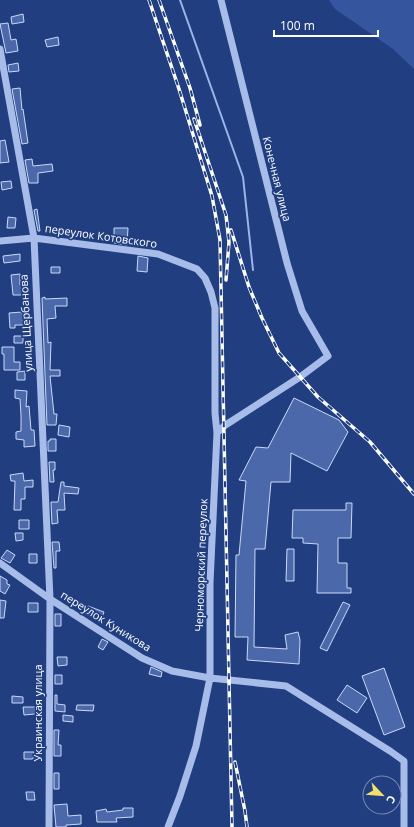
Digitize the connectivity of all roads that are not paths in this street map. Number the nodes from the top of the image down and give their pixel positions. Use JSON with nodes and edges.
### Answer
{"nodes":[{"id":1,"x":221,"y":0,"type":"edge"},
{"id":2,"x":0,"y":49,"type":"edge"},
{"id":3,"x":34,"y":238,"type":"junction"},
{"id":4,"x":0,"y":241,"type":"edge"},
{"id":5,"x":197,"y":269,"type":"joint"},
{"id":6,"x":217,"y":433,"type":"junction"},
{"id":7,"x":0,"y":563,"type":"edge"},
{"id":8,"x":50,"y":599,"type":"junction"},
{"id":9,"x":210,"y":678,"type":"junction"},
{"id":10,"x":49,"y":827,"type":"edge"},
{"id":11,"x":168,"y":827,"type":"edge"},
{"id":12,"x":404,"y":827,"type":"edge"}],
"edges":[{"from":1,"to":6,"type":"street","name":"Конечная улица"},
{"from":2,"to":3,"type":"street","name":"улица Щербанова"},
{"from":3,"to":4,"type":"street","name":"переулок Котовского"},
{"from":3,"to":5,"type":"street","name":"переулок Котовского"},
{"from":3,"to":8,"type":"street","name":"улица Щербанова"},
{"from":5,"to":6,"type":"street","name":"Черноморский переулок"},
{"from":6,"to":9,"type":"street","name":"Черноморский переулок"},
{"from":7,"to":8,"type":"street","name":"переулок Куникова"},
{"from":8,"to":9,"type":"street","name":"переулок Куникова"},
{"from":8,"to":10,"type":"street","name":"Украинская улица"},
{"from":9,"to":11,"type":"street","name":"Черноморский переулок"},
{"from":9,"to":12,"type":"street","name":"переулок Куникова"}]}
